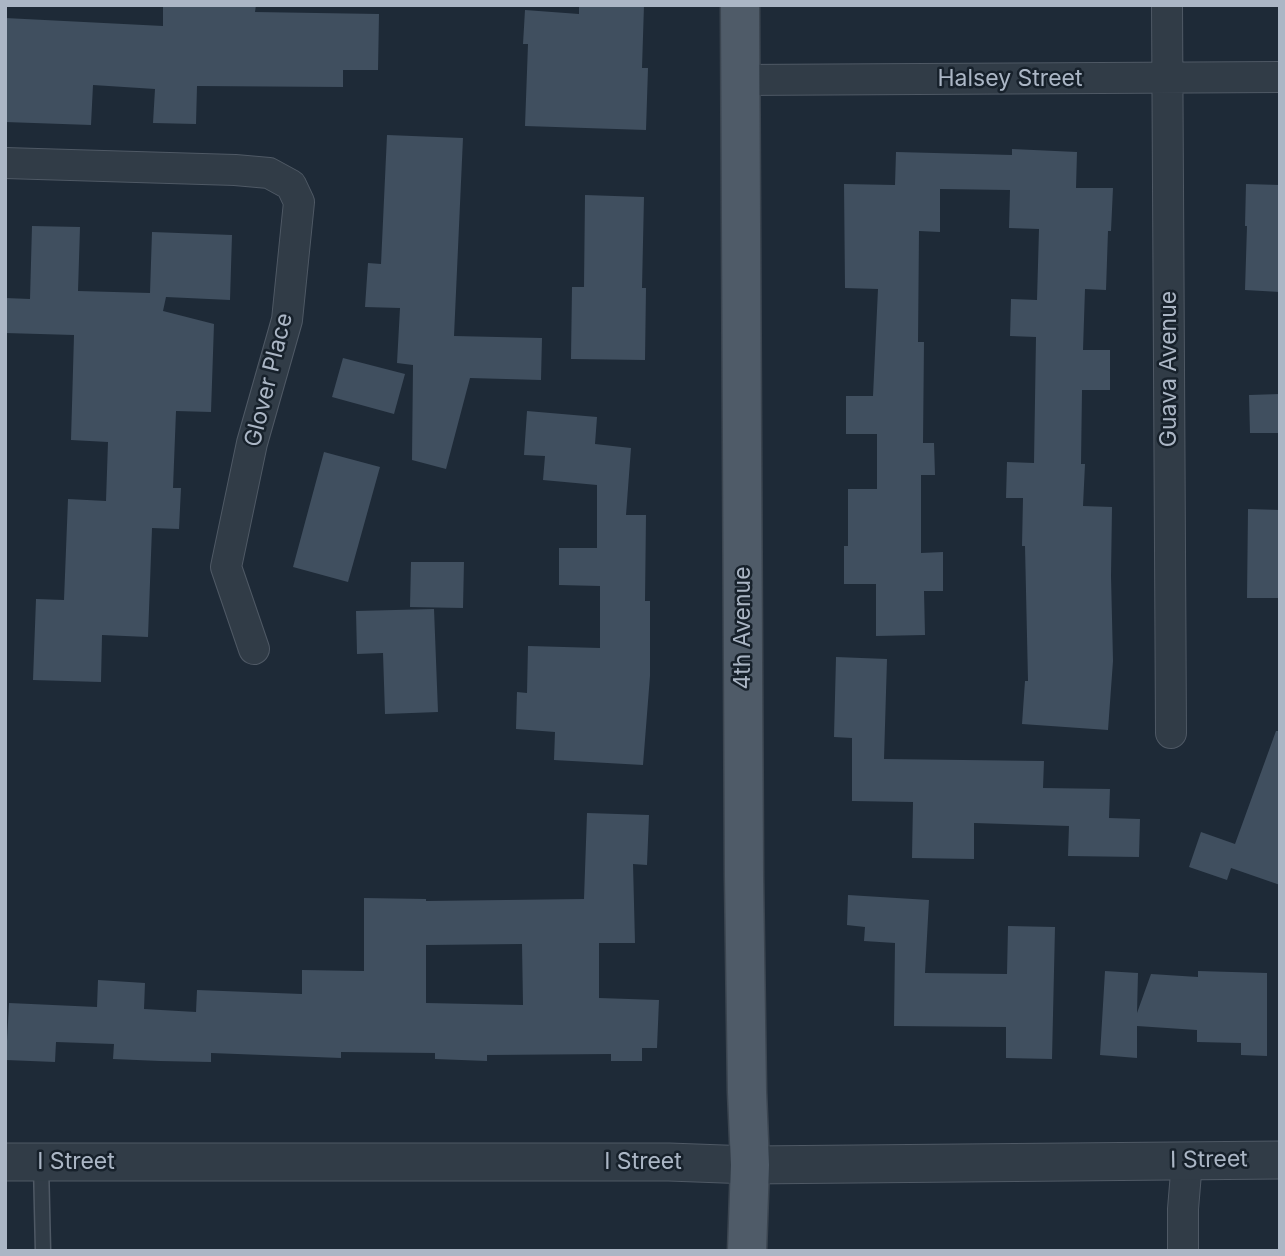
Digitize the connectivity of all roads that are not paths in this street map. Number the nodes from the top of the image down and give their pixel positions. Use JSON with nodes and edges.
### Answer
{"nodes":[{"id":1,"x":740,"y":5,"type":"edge"},
{"id":2,"x":1167,"y":5,"type":"edge"},
{"id":3,"x":1280,"y":77,"type":"edge"},
{"id":4,"x":1169,"y":78,"type":"junction"},
{"id":5,"x":740,"y":80,"type":"junction"},
{"id":6,"x":5,"y":163,"type":"edge"},
{"id":7,"x":254,"y":649,"type":"dead end"},
{"id":8,"x":1171,"y":733,"type":"dead end"},
{"id":9,"x":1280,"y":1160,"type":"edge"},
{"id":10,"x":1187,"y":1161,"type":"junction"},
{"id":11,"x":23,"y":1162,"type":"edge"},
{"id":12,"x":750,"y":1165,"type":"junction"},
{"id":13,"x":43,"y":1251,"type":"edge"},
{"id":14,"x":747,"y":1251,"type":"edge"},
{"id":15,"x":1183,"y":1251,"type":"edge"}],
"edges":[{"from":1,"to":5,"type":"main road","name":"4th Avenue"},
{"from":2,"to":4,"type":"street","name":"Guava Avenue"},
{"from":3,"to":4,"type":"street","name":"Halsey Street"},
{"from":4,"to":5,"type":"street","name":"Halsey Street"},
{"from":4,"to":8,"type":"street","name":"Guava Avenue"},
{"from":5,"to":12,"type":"main road","name":"4th Avenue"},
{"from":6,"to":7,"type":"street","name":"Glover Place"},
{"from":9,"to":10,"type":"street","name":"I Street"},
{"from":10,"to":12,"type":"street","name":"I Street"},
{"from":10,"to":15,"type":"street"},
{"from":11,"to":12,"type":"street","name":"I Street"},
{"from":11,"to":13,"type":"lane"},
{"from":12,"to":14,"type":"main road","name":"4th Avenue"}]}
